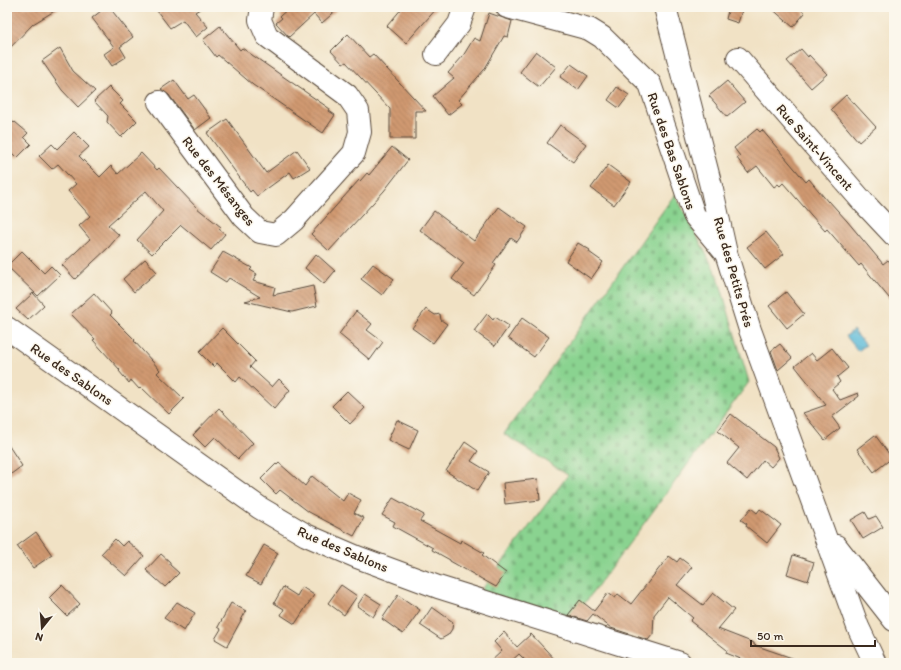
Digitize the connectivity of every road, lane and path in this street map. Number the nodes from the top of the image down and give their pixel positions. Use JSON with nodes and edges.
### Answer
{"nodes":[{"id":1,"x":262,"y":7,"type":"edge"},
{"id":2,"x":465,"y":7,"type":"edge"},
{"id":3,"x":507,"y":7,"type":"edge"},
{"id":4,"x":665,"y":7,"type":"edge"},
{"id":5,"x":436,"y":54,"type":"dead end"},
{"id":6,"x":738,"y":58,"type":"dead end"},
{"id":7,"x":159,"y":102,"type":"dead end"},
{"id":8,"x":894,"y":235,"type":"edge"},
{"id":9,"x":726,"y":253,"type":"junction"},
{"id":10,"x":7,"y":328,"type":"edge"},
{"id":11,"x":824,"y":530,"type":"junction"},
{"id":12,"x":894,"y":620,"type":"edge"},
{"id":13,"x":680,"y":663,"type":"edge"},
{"id":14,"x":875,"y":663,"type":"edge"}],
"edges":[{"from":1,"to":7,"type":"street","name":"Rue des Mésanges"},
{"from":2,"to":5,"type":"street"},
{"from":3,"to":9,"type":"street","name":"Rue des Bas Sablons"},
{"from":4,"to":9,"type":"street","name":"Rue des Petits Prés"},
{"from":6,"to":8,"type":"street","name":"Rue Saint-Vincent"},
{"from":9,"to":11,"type":"street","name":"Rue des Petits Prés"},
{"from":10,"to":13,"type":"street","name":"Rue des Sablons"},
{"from":11,"to":12,"type":"street","name":"Rue des Petits Prés"},
{"from":11,"to":14,"type":"street","name":"Rue des Petits Prés"}]}
